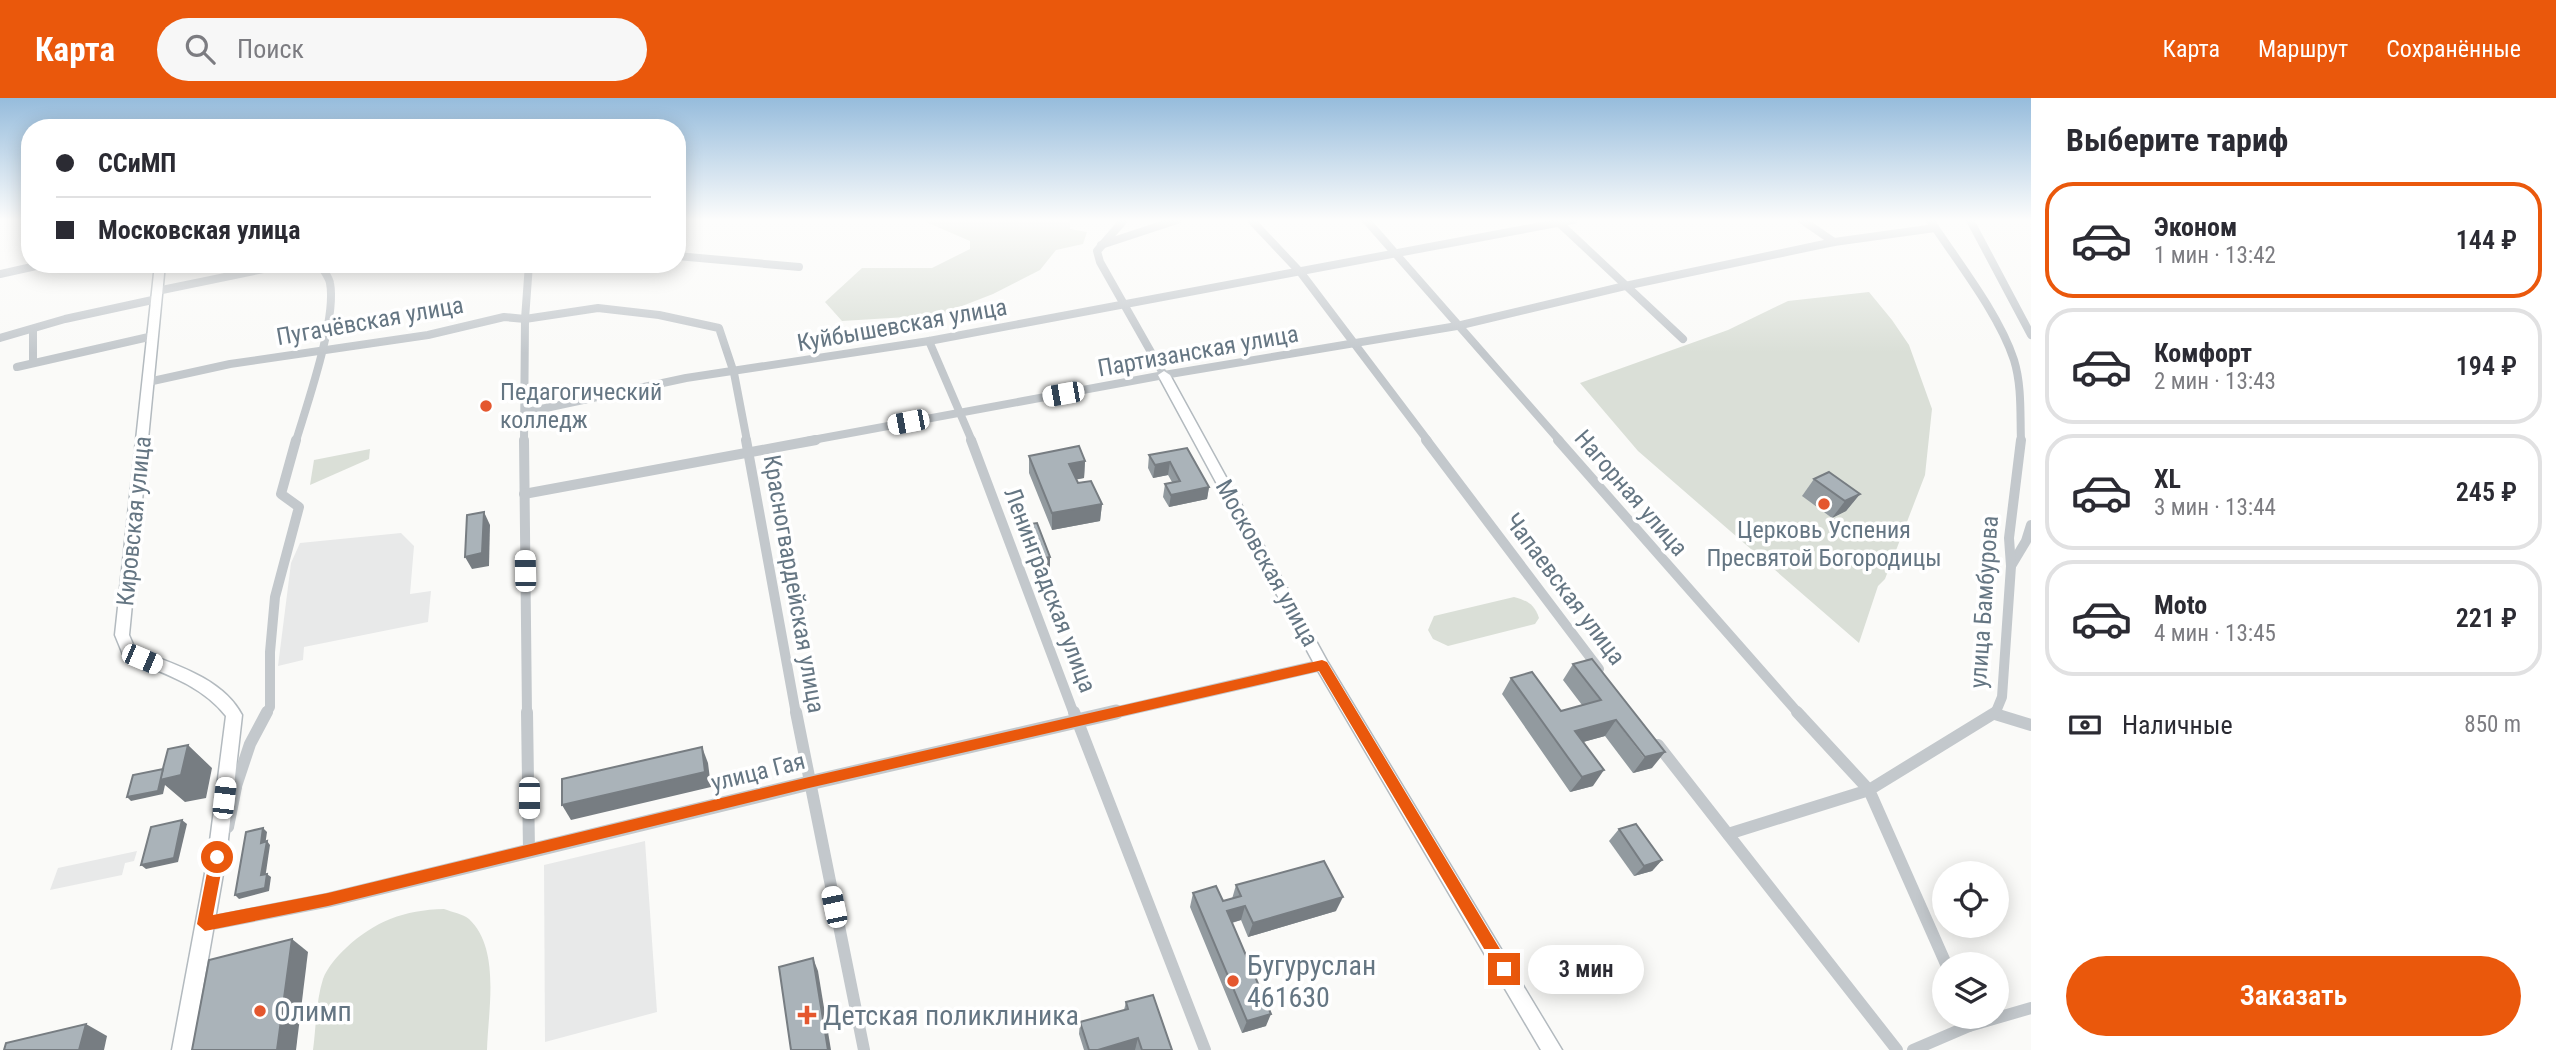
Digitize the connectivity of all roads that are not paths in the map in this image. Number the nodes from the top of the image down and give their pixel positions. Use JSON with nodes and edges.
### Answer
{"nodes":[{"id":1,"x":770,"y":264,"type":"edge"},
{"id":2,"x":1101,"y":264,"type":"edge"},
{"id":3,"x":1294,"y":264,"type":"edge"},
{"id":4,"x":1343,"y":264,"type":"edge"},
{"id":5,"x":1404,"y":264,"type":"edge"},
{"id":6,"x":1603,"y":264,"type":"edge"},
{"id":7,"x":1727,"y":264,"type":"edge"},
{"id":8,"x":1959,"y":264,"type":"edge"},
{"id":9,"x":1994,"y":264,"type":"edge"},
{"id":10,"x":799,"y":267,"type":"dead end"},
{"id":11,"x":21,"y":269,"type":"edge"},
{"id":12,"x":1301,"y":272,"type":"junction"},
{"id":13,"x":159,"y":273,"type":"edge"},
{"id":14,"x":250,"y":273,"type":"edge"},
{"id":15,"x":325,"y":273,"type":"edge"},
{"id":16,"x":529,"y":273,"type":"edge"},
{"id":17,"x":0,"y":274,"type":"edge"},
{"id":18,"x":1625,"y":286,"type":"junction"},
{"id":19,"x":157,"y":295,"type":"junction"},
{"id":20,"x":1125,"y":304,"type":"junction"},
{"id":21,"x":526,"y":319,"type":"junction"},
{"id":22,"x":1457,"y":326,"type":"junction"},
{"id":23,"x":33,"y":329,"type":"junction"},
{"id":24,"x":2031,"y":335,"type":"edge"},
{"id":25,"x":153,"y":336,"type":"junction"},
{"id":26,"x":0,"y":338,"type":"edge"},
{"id":27,"x":1683,"y":339,"type":"dead end"},
{"id":28,"x":929,"y":341,"type":"junction"},
{"id":29,"x":1355,"y":344,"type":"junction"},
{"id":30,"x":322,"y":350,"type":"junction"},
{"id":31,"x":33,"y":363,"type":"junction"},
{"id":32,"x":17,"y":367,"type":"dead end"},
{"id":33,"x":734,"y":373,"type":"junction"},
{"id":34,"x":1164,"y":375,"type":"junction"},
{"id":35,"x":148,"y":382,"type":"junction"},
{"id":36,"x":527,"y":412,"type":"junction"},
{"id":37,"x":961,"y":412,"type":"junction"},
{"id":38,"x":748,"y":453,"type":"junction"},
{"id":39,"x":524,"y":494,"type":"junction"},
{"id":40,"x":2031,"y":524,"type":"edge"},
{"id":41,"x":2011,"y":566,"type":"junction"},
{"id":42,"x":1322,"y":665,"type":"junction"},
{"id":43,"x":1602,"y":674,"type":"edge"},
{"id":44,"x":1995,"y":714,"type":"junction"},
{"id":45,"x":1077,"y":721,"type":"junction"},
{"id":46,"x":2029,"y":727,"type":"edge"},
{"id":47,"x":1651,"y":736,"type":"edge"},
{"id":48,"x":809,"y":783,"type":"junction"},
{"id":49,"x":1868,"y":790,"type":"junction"},
{"id":50,"x":230,"y":792,"type":"junction"},
{"id":51,"x":1851,"y":797,"type":"junction"},
{"id":52,"x":1881,"y":819,"type":"junction"},
{"id":53,"x":1728,"y":834,"type":"junction"},
{"id":54,"x":529,"y":851,"type":"junction"},
{"id":55,"x":205,"y":924,"type":"junction"},
{"id":56,"x":1941,"y":952,"type":"edge"},
{"id":57,"x":2031,"y":1008,"type":"edge"},
{"id":58,"x":2009,"y":1013,"type":"edge"},
{"id":59,"x":1953,"y":1029,"type":"edge"},
{"id":60,"x":182,"y":1050,"type":"edge"},
{"id":61,"x":864,"y":1050,"type":"edge"},
{"id":62,"x":1205,"y":1050,"type":"edge"},
{"id":63,"x":1552,"y":1050,"type":"edge"},
{"id":64,"x":1897,"y":1050,"type":"edge"},
{"id":65,"x":1913,"y":1050,"type":"edge"}],
"edges":[{"from":1,"to":10,"type":"street"},
{"from":2,"to":20,"type":"street","name":"Московская улица"},
{"from":3,"to":12,"type":"street","name":"Чапаевская улица"},
{"from":4,"to":12,"type":"street","name":"Куйбышевская улица"},
{"from":5,"to":22,"type":"street","name":"Нагорная улица"},
{"from":6,"to":18,"type":"street"},
{"from":7,"to":18,"type":"street","name":"Партизанская улица"},
{"from":8,"to":41,"type":"street","name":"улица Бамбурова"},
{"from":9,"to":24,"type":"street"},
{"from":11,"to":17,"type":"street"},
{"from":12,"to":20,"type":"street","name":"Куйбышевская улица"},
{"from":12,"to":29,"type":"street","name":"Чапаевская улица"},
{"from":13,"to":19,"type":"main road","name":"Кировская улица"},
{"from":14,"to":19,"type":"street"},
{"from":15,"to":30,"type":"street"},
{"from":16,"to":21,"type":"street"},
{"from":18,"to":22,"type":"street","name":"Партизанская улица"},
{"from":18,"to":27,"type":"street"},
{"from":19,"to":23,"type":"street"},
{"from":19,"to":25,"type":"main road","name":"Кировская улица"},
{"from":20,"to":28,"type":"street","name":"Куйбышевская улица"},
{"from":20,"to":34,"type":"street","name":"Московская улица"},
{"from":21,"to":30,"type":"street","name":"Пугачёвская улица"},
{"from":21,"to":33,"type":"street","name":"Пугачёвская улица"},
{"from":21,"to":36,"type":"street"},
{"from":22,"to":29,"type":"street","name":"Партизанская улица"},
{"from":22,"to":49,"type":"street","name":"Нагорная улица"},
{"from":23,"to":26,"type":"street"},
{"from":23,"to":31,"type":"street"},
{"from":25,"to":31,"type":"street"},
{"from":25,"to":35,"type":"main road","name":"Кировская улица"},
{"from":28,"to":33,"type":"street","name":"Куйбышевская улица"},
{"from":28,"to":37,"type":"street","name":"Ленинградская улица"},
{"from":29,"to":34,"type":"street","name":"Партизанская улица"},
{"from":29,"to":43,"type":"street","name":"Чапаевская улица"},
{"from":30,"to":35,"type":"street","name":"Пугачёвская улица"},
{"from":30,"to":50,"type":"street"},
{"from":31,"to":32,"type":"street"},
{"from":33,"to":36,"type":"street","name":"Куйбышевская улица"},
{"from":33,"to":38,"type":"street","name":"Красногвардейская улица"},
{"from":34,"to":37,"type":"street","name":"Партизанская улица"},
{"from":34,"to":42,"type":"main road","name":"Московская улица"},
{"from":35,"to":50,"type":"main road","name":"Кировская улица"},
{"from":36,"to":39,"type":"street"},
{"from":37,"to":38,"type":"street","name":"Партизанская улица"},
{"from":37,"to":45,"type":"street","name":"Ленинградская улица"},
{"from":38,"to":39,"type":"street","name":"Партизанская улица"},
{"from":38,"to":48,"type":"street","name":"Красногвардейская улица"},
{"from":39,"to":54,"type":"street"},
{"from":40,"to":41,"type":"street"},
{"from":41,"to":44,"type":"street","name":"улица Бамбурова"},
{"from":42,"to":45,"type":"street","name":"улица Гая"},
{"from":42,"to":63,"type":"main road","name":"Московская улица"},
{"from":44,"to":46,"type":"street"},
{"from":44,"to":49,"type":"street","name":"улица Бамбурова"},
{"from":45,"to":48,"type":"street","name":"улица Гая"},
{"from":45,"to":62,"type":"street","name":"Ленинградская улица"},
{"from":47,"to":53,"type":"street"},
{"from":48,"to":54,"type":"street","name":"улица Гая"},
{"from":48,"to":61,"type":"street","name":"Красногвардейская улица"},
{"from":49,"to":51,"type":"street","name":"улица Бамбурова"},
{"from":49,"to":52,"type":"street"},
{"from":50,"to":55,"type":"main road"},
{"from":51,"to":52,"type":"street"},
{"from":51,"to":53,"type":"street","name":"улица Бамбурова"},
{"from":52,"to":56,"type":"street"},
{"from":53,"to":64,"type":"street"},
{"from":54,"to":55,"type":"street","name":"улица Гая"},
{"from":55,"to":60,"type":"main road"},
{"from":57,"to":58,"type":"street"},
{"from":59,"to":65,"type":"street"}]}
